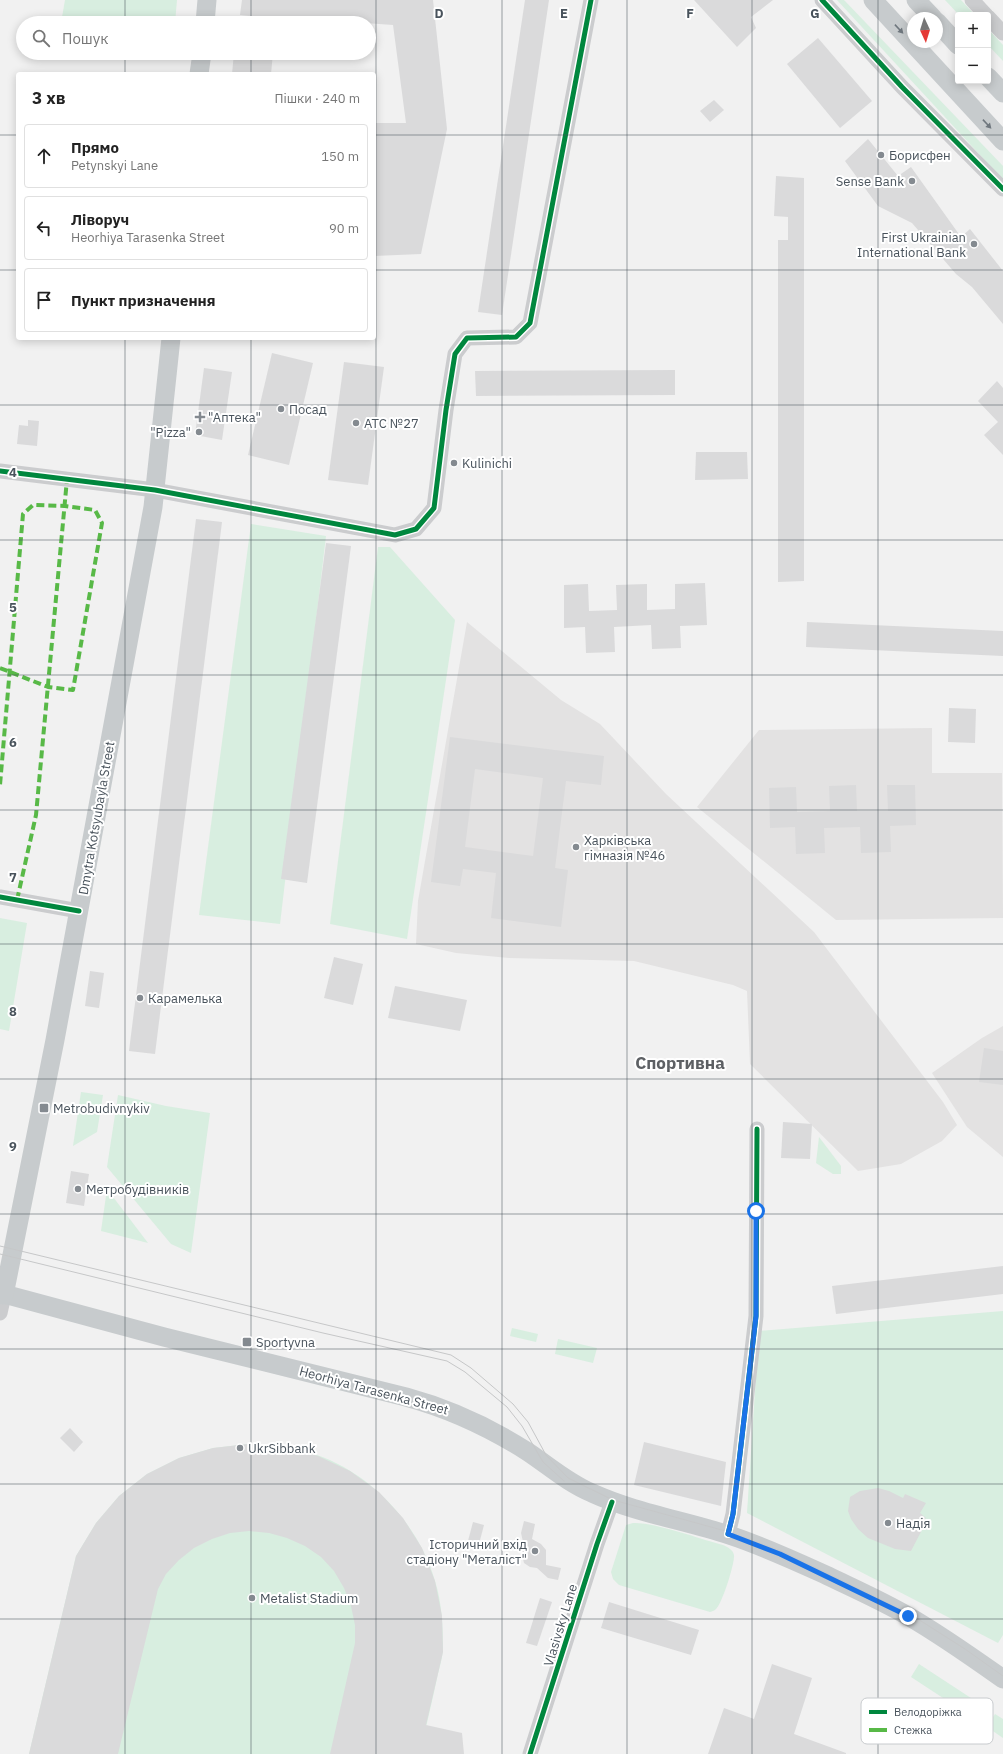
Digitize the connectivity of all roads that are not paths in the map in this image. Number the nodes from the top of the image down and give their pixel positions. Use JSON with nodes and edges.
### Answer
{"nodes":[{"id":1,"x":207,"y":0,"type":"edge"},
{"id":2,"x":591,"y":0,"type":"edge"},
{"id":3,"x":822,"y":0,"type":"edge"},
{"id":4,"x":873,"y":0,"type":"edge"},
{"id":5,"x":916,"y":0,"type":"edge"},
{"id":6,"x":972,"y":0,"type":"edge"},
{"id":7,"x":927,"y":12,"type":"edge"},
{"id":8,"x":983,"y":12,"type":"edge"},
{"id":9,"x":206,"y":16,"type":"edge"},
{"id":10,"x":991,"y":20,"type":"edge"},
{"id":11,"x":943,"y":29,"type":"edge"},
{"id":12,"x":1003,"y":33,"type":"edge"},
{"id":13,"x":955,"y":42,"type":"edge"},
{"id":14,"x":201,"y":60,"type":"edge"},
{"id":15,"x":199,"y":72,"type":"edge"},
{"id":16,"x":991,"y":80,"type":"edge"},
{"id":17,"x":1003,"y":93,"type":"edge"},
{"id":18,"x":1003,"y":141,"type":"edge"},
{"id":19,"x":1003,"y":189,"type":"edge"},
{"id":20,"x":171,"y":340,"type":"edge"},
{"id":21,"x":0,"y":471,"type":"edge"},
{"id":22,"x":155,"y":490,"type":"junction"},
{"id":23,"x":0,"y":897,"type":"edge"},
{"id":24,"x":79,"y":911,"type":"junction"},
{"id":25,"x":757,"y":1129,"type":"dead end"},
{"id":26,"x":2,"y":1294,"type":"edge"},
{"id":27,"x":0,"y":1313,"type":"edge"},
{"id":28,"x":612,"y":1502,"type":"junction"},
{"id":29,"x":728,"y":1534,"type":"junction"},
{"id":30,"x":1003,"y":1679,"type":"edge"},
{"id":31,"x":530,"y":1754,"type":"edge"}],
"edges":[{"from":1,"to":9,"type":"main road"},
{"from":2,"to":22,"type":"street"},
{"from":3,"to":19,"type":"street"},
{"from":4,"to":18,"type":"main road","one_way":true},
{"from":5,"to":7,"type":"main road"},
{"from":6,"to":8,"type":"street"},
{"from":10,"to":12,"type":"street"},
{"from":11,"to":13,"type":"main road"},
{"from":14,"to":15,"type":"main road"},
{"from":16,"to":17,"type":"main road"},
{"from":20,"to":22,"type":"main road","name":"Dmytra Kotsyubayla Street"},
{"from":21,"to":22,"type":"street"},
{"from":22,"to":24,"type":"main road","name":"Dmytra Kotsyubayla Street"},
{"from":23,"to":24,"type":"street"},
{"from":24,"to":26,"type":"main road","name":"Dmytra Kotsyubayla Street"},
{"from":25,"to":29,"type":"street"},
{"from":26,"to":27,"type":"street"},
{"from":26,"to":28,"type":"main road","name":"Heorhiya Tarasenka Street"},
{"from":28,"to":29,"type":"main road","name":"Heorhiya Tarasenka Street"},
{"from":28,"to":31,"type":"street","name":"Vlasivsky Lane"},
{"from":29,"to":30,"type":"main road","name":"Heorhiya Tarasenka Street"}]}
